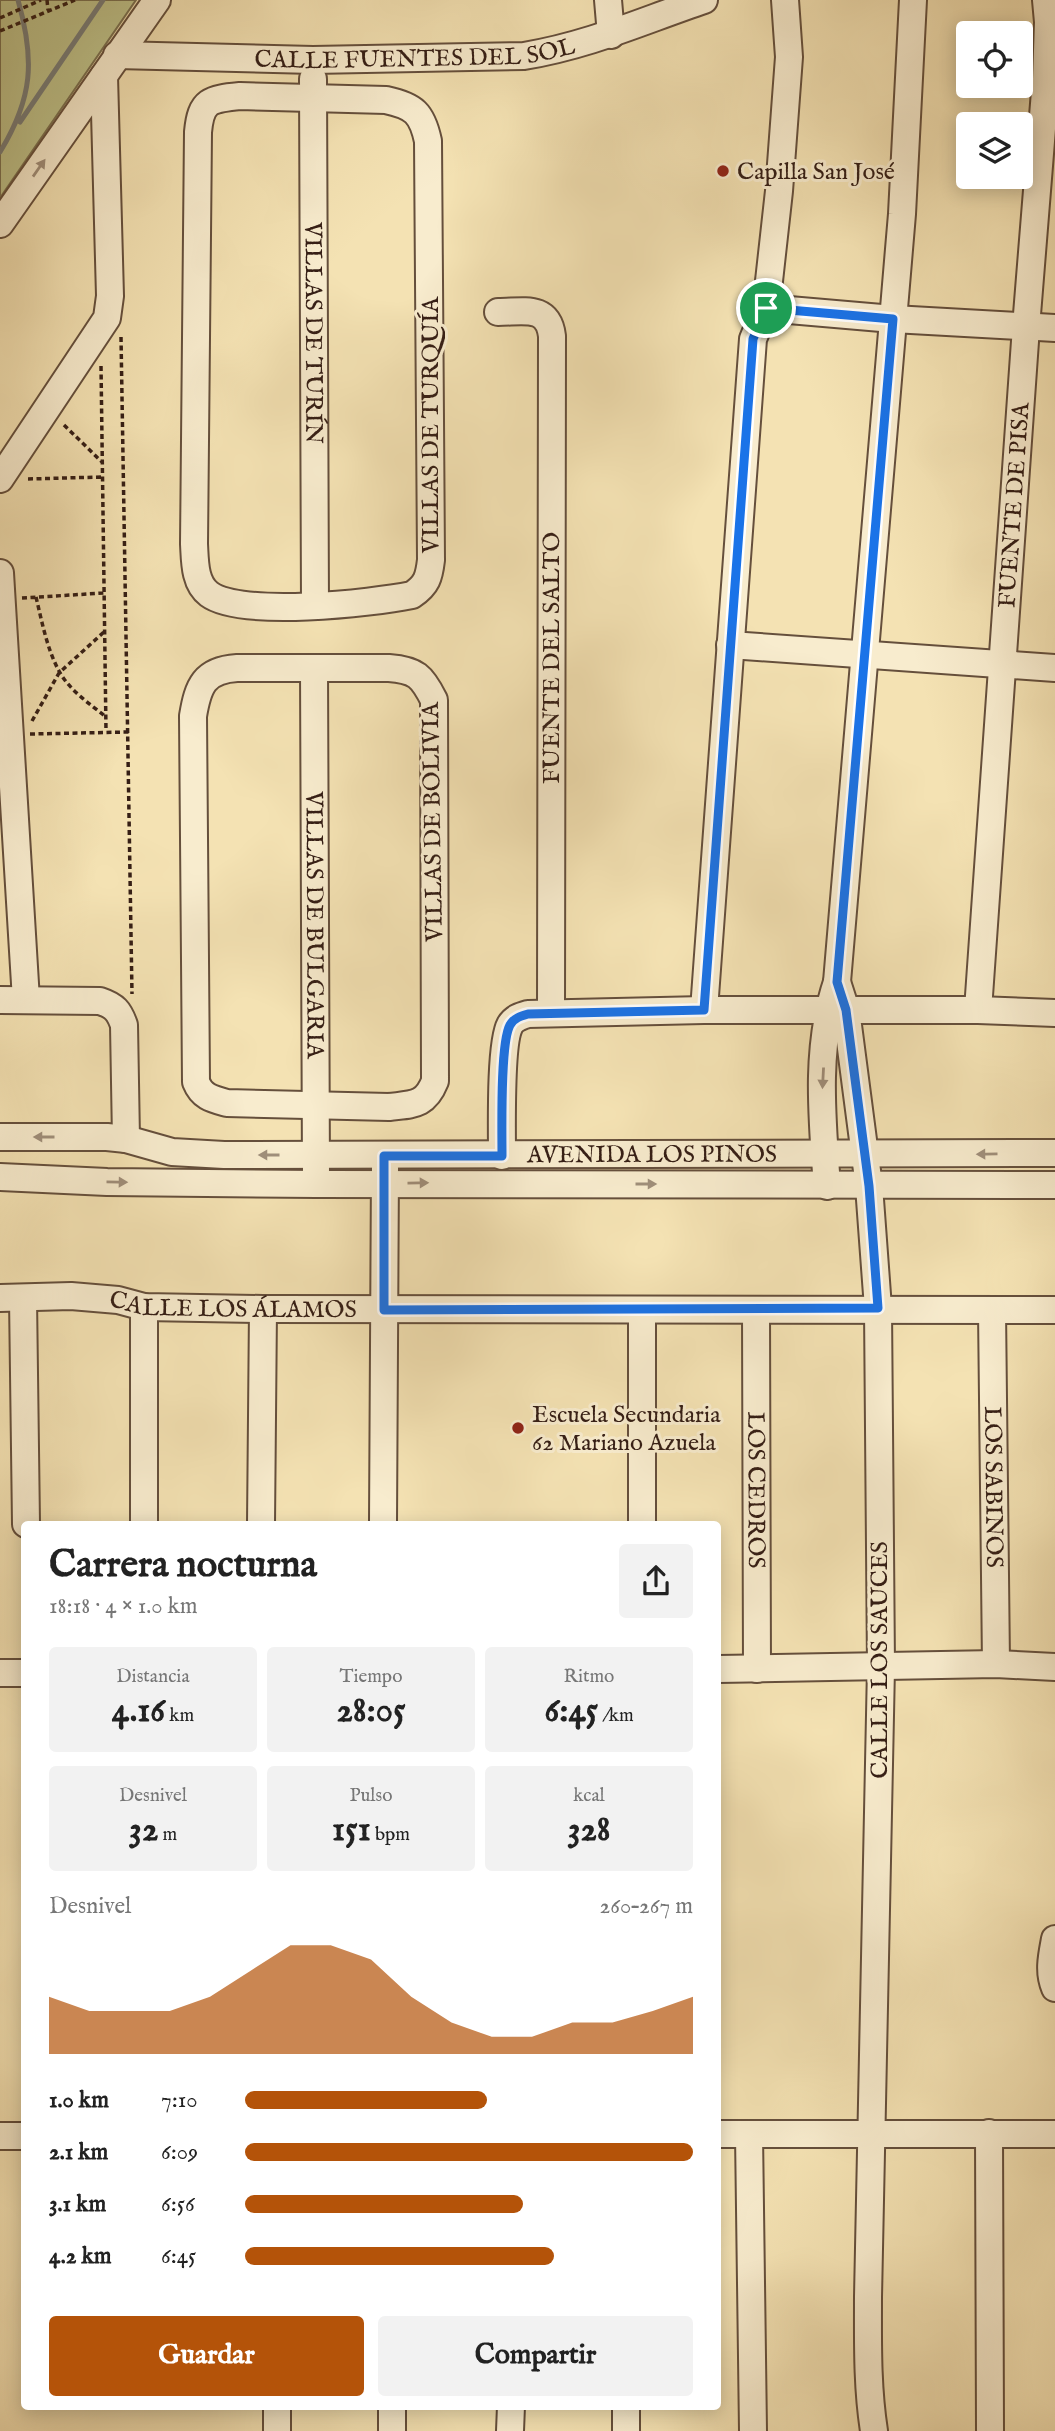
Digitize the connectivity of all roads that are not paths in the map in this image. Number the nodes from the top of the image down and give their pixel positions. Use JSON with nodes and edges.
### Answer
{"nodes":[{"id":1,"x":157,"y":0,"type":"edge"},
{"id":2,"x":608,"y":0,"type":"edge"},
{"id":3,"x":704,"y":0,"type":"edge"},
{"id":4,"x":785,"y":0,"type":"edge"},
{"id":5,"x":913,"y":0,"type":"edge"},
{"id":6,"x":1045,"y":0,"type":"edge"},
{"id":7,"x":611,"y":35,"type":"junction"},
{"id":8,"x":313,"y":60,"type":"junction"},
{"id":9,"x":110,"y":66,"type":"junction"},
{"id":10,"x":313,"y":97,"type":"junction"},
{"id":11,"x":0,"y":224,"type":"edge"},
{"id":12,"x":766,"y":308,"type":"junction"},
{"id":13,"x":498,"y":312,"type":"dead end"},
{"id":14,"x":893,"y":319,"type":"junction"},
{"id":15,"x":1026,"y":327,"type":"junction"},
{"id":16,"x":1055,"y":328,"type":"edge"},
{"id":17,"x":0,"y":479,"type":"edge"},
{"id":18,"x":1,"y":586,"type":"edge"},
{"id":19,"x":315,"y":606,"type":"junction"},
{"id":20,"x":730,"y":645,"type":"junction"},
{"id":21,"x":864,"y":655,"type":"junction"},
{"id":22,"x":1002,"y":665,"type":"junction"},
{"id":23,"x":314,"y":668,"type":"junction"},
{"id":24,"x":1055,"y":668,"type":"edge"},
{"id":25,"x":13,"y":1000,"type":"edge"},
{"id":26,"x":704,"y":1010,"type":"junction"},
{"id":27,"x":837,"y":1010,"type":"junction"},
{"id":28,"x":978,"y":1010,"type":"junction"},
{"id":29,"x":551,"y":1013,"type":"junction"},
{"id":30,"x":1055,"y":1013,"type":"edge"},
{"id":31,"x":316,"y":1106,"type":"junction"},
{"id":32,"x":0,"y":1137,"type":"edge"},
{"id":33,"x":126,"y":1139,"type":"junction"},
{"id":34,"x":1055,"y":1153,"type":"edge"},
{"id":35,"x":825,"y":1155,"type":"junction"},
{"id":36,"x":865,"y":1155,"type":"junction"},
{"id":37,"x":315,"y":1156,"type":"junction"},
{"id":38,"x":384,"y":1156,"type":"junction"},
{"id":39,"x":502,"y":1156,"type":"junction"},
{"id":40,"x":0,"y":1177,"type":"edge"},
{"id":41,"x":385,"y":1183,"type":"junction"},
{"id":42,"x":317,"y":1184,"type":"junction"},
{"id":43,"x":1055,"y":1185,"type":"edge"},
{"id":44,"x":827,"y":1186,"type":"junction"},
{"id":45,"x":869,"y":1186,"type":"junction"},
{"id":46,"x":12,"y":1298,"type":"edge"},
{"id":47,"x":144,"y":1307,"type":"junction"},
{"id":48,"x":263,"y":1308,"type":"junction"},
{"id":49,"x":878,"y":1308,"type":"junction"},
{"id":50,"x":384,"y":1310,"type":"junction"},
{"id":51,"x":756,"y":1310,"type":"junction"},
{"id":52,"x":992,"y":1310,"type":"junction"},
{"id":53,"x":1055,"y":1310,"type":"edge"},
{"id":54,"x":642,"y":1311,"type":"junction"},
{"id":55,"x":26,"y":1521,"type":"edge"},
{"id":56,"x":144,"y":1521,"type":"edge"},
{"id":57,"x":261,"y":1521,"type":"edge"},
{"id":58,"x":383,"y":1521,"type":"edge"},
{"id":59,"x":642,"y":1521,"type":"edge"},
{"id":60,"x":996,"y":1664,"type":"junction"},
{"id":61,"x":881,"y":1667,"type":"junction"},
{"id":62,"x":1055,"y":1667,"type":"edge"},
{"id":63,"x":721,"y":1669,"type":"edge"},
{"id":64,"x":757,"y":1669,"type":"junction"},
{"id":65,"x":0,"y":1673,"type":"edge"},
{"id":66,"x":21,"y":1673,"type":"edge"},
{"id":67,"x":1055,"y":1939,"type":"edge"},
{"id":68,"x":1055,"y":1988,"type":"edge"},
{"id":69,"x":989,"y":2133,"type":"junction"},
{"id":70,"x":1055,"y":2133,"type":"edge"},
{"id":71,"x":721,"y":2134,"type":"edge"},
{"id":72,"x":749,"y":2134,"type":"junction"},
{"id":73,"x":871,"y":2134,"type":"junction"},
{"id":74,"x":0,"y":2136,"type":"edge"},
{"id":75,"x":21,"y":2136,"type":"edge"},
{"id":76,"x":277,"y":2410,"type":"edge"},
{"id":77,"x":392,"y":2410,"type":"edge"},
{"id":78,"x":510,"y":2410,"type":"edge"},
{"id":79,"x":626,"y":2410,"type":"edge"},
{"id":80,"x":277,"y":2431,"type":"edge"},
{"id":81,"x":392,"y":2431,"type":"edge"},
{"id":82,"x":510,"y":2431,"type":"edge"},
{"id":83,"x":626,"y":2431,"type":"edge"},
{"id":84,"x":753,"y":2431,"type":"edge"},
{"id":85,"x":874,"y":2431,"type":"edge"},
{"id":86,"x":990,"y":2431,"type":"edge"}],
"edges":[{"from":1,"to":9,"type":"street"},
{"from":2,"to":7,"type":"street"},
{"from":3,"to":7,"type":"street","name":"CALLE FUENTES DEL SOL"},
{"from":4,"to":12,"type":"street"},
{"from":5,"to":14,"type":"street"},
{"from":6,"to":15,"type":"street","name":"FUENTE DE PISA"},
{"from":7,"to":8,"type":"street","name":"CALLE FUENTES DEL SOL"},
{"from":8,"to":9,"type":"street","name":"CALLE FUENTES DEL SOL"},
{"from":8,"to":10,"type":"street","name":"VILLAS DE TURÍN"},
{"from":11,"to":9,"type":"street","one_way":true},
{"from":9,"to":17,"type":"street"},
{"from":10,"to":19,"type":"street","name":"VILLAS DE TURÍN"},
{"from":10,"to":19,"type":"street","name":"VILLAS DE TURQUÍA"},
{"from":10,"to":19,"type":"street","name":"VILLAS DE TURQUÍA"},
{"from":12,"to":14,"type":"street"},
{"from":12,"to":20,"type":"street"},
{"from":13,"to":29,"type":"street","name":"FUENTE DEL SALTO"},
{"from":14,"to":15,"type":"street"},
{"from":14,"to":21,"type":"street"},
{"from":15,"to":16,"type":"street"},
{"from":15,"to":22,"type":"street","name":"FUENTE DE PISA"},
{"from":18,"to":25,"type":"street"},
{"from":20,"to":21,"type":"street"},
{"from":20,"to":26,"type":"street"},
{"from":21,"to":22,"type":"street"},
{"from":21,"to":27,"type":"street"},
{"from":22,"to":24,"type":"street"},
{"from":22,"to":28,"type":"street","name":"FUENTE DE PISA"},
{"from":23,"to":31,"type":"street","name":"VILLAS DE BULGARIA"},
{"from":23,"to":31,"type":"street","name":"VILLAS DE BOLIVIA"},
{"from":23,"to":31,"type":"street","name":"VILLAS DE BOLIVIA"},
{"from":25,"to":33,"type":"street"},
{"from":26,"to":27,"type":"street"},
{"from":26,"to":29,"type":"street"},
{"from":27,"to":28,"type":"street"},
{"from":27,"to":35,"type":"street","one_way":true},
{"from":27,"to":36,"type":"street","name":"CALLE LOS SAUCES"},
{"from":28,"to":30,"type":"street"},
{"from":29,"to":39,"type":"street"},
{"from":31,"to":37,"type":"street","name":"VILLAS DE BULGARIA"},
{"from":33,"to":32,"type":"street","name":"AVENIDA LOS PINOS","one_way":true},
{"from":37,"to":33,"type":"street","name":"AVENIDA LOS PINOS","one_way":true},
{"from":34,"to":36,"type":"street","name":"AVENIDA LOS PINOS","one_way":true},
{"from":35,"to":36,"type":"street","name":"AVENIDA LOS PINOS"},
{"from":35,"to":39,"type":"street","name":"AVENIDA LOS PINOS"},
{"from":35,"to":44,"type":"street"},
{"from":36,"to":45,"type":"street","name":"CALLE LOS SAUCES"},
{"from":37,"to":38,"type":"street","name":"AVENIDA LOS PINOS"},
{"from":37,"to":42,"type":"street","name":"VILLAS DE BULGARIA"},
{"from":38,"to":39,"type":"street","name":"AVENIDA LOS PINOS"},
{"from":38,"to":41,"type":"street"},
{"from":40,"to":42,"type":"street","name":"AVENIDA LOS PINOS","one_way":true},
{"from":41,"to":42,"type":"street","name":"AVENIDA LOS PINOS"},
{"from":41,"to":44,"type":"street","name":"AVENIDA LOS PINOS","one_way":true},
{"from":41,"to":50,"type":"street"},
{"from":43,"to":45,"type":"street","name":"AVENIDA LOS PINOS"},
{"from":44,"to":45,"type":"street","name":"AVENIDA LOS PINOS"},
{"from":45,"to":49,"type":"street","name":"CALLE LOS SAUCES"},
{"from":46,"to":47,"type":"street","name":"CALLE LOS ÁLAMOS"},
{"from":46,"to":55,"type":"street"},
{"from":47,"to":48,"type":"street","name":"CALLE LOS ÁLAMOS"},
{"from":47,"to":56,"type":"street"},
{"from":48,"to":50,"type":"street","name":"CALLE LOS ÁLAMOS"},
{"from":48,"to":57,"type":"street"},
{"from":49,"to":51,"type":"street","name":"CALLE LOS ÁLAMOS"},
{"from":49,"to":52,"type":"street","name":"CALLE LOS ÁLAMOS"},
{"from":49,"to":61,"type":"street","name":"CALLE LOS SAUCES"},
{"from":50,"to":54,"type":"street","name":"CALLE LOS ÁLAMOS"},
{"from":50,"to":58,"type":"street"},
{"from":51,"to":54,"type":"street","name":"CALLE LOS ÁLAMOS"},
{"from":51,"to":64,"type":"street","name":"LOS CEDROS"},
{"from":52,"to":53,"type":"street","name":"CALLE LOS ÁLAMOS"},
{"from":52,"to":60,"type":"street","name":"LOS SABINOS"},
{"from":54,"to":59,"type":"street"},
{"from":60,"to":61,"type":"street"},
{"from":60,"to":62,"type":"street"},
{"from":61,"to":64,"type":"street"},
{"from":61,"to":73,"type":"street","name":"CALLE LOS SAUCES"},
{"from":63,"to":64,"type":"street"},
{"from":65,"to":66,"type":"street"},
{"from":67,"to":68,"type":"street"},
{"from":69,"to":70,"type":"street"},
{"from":69,"to":73,"type":"street"},
{"from":69,"to":86,"type":"street"},
{"from":71,"to":72,"type":"street"},
{"from":72,"to":73,"type":"street"},
{"from":72,"to":84,"type":"street"},
{"from":73,"to":85,"type":"street","name":"CALLE LOS SAUCES"},
{"from":74,"to":75,"type":"street"},
{"from":76,"to":80,"type":"street"},
{"from":77,"to":81,"type":"street"},
{"from":78,"to":82,"type":"street"},
{"from":79,"to":83,"type":"street"}]}
